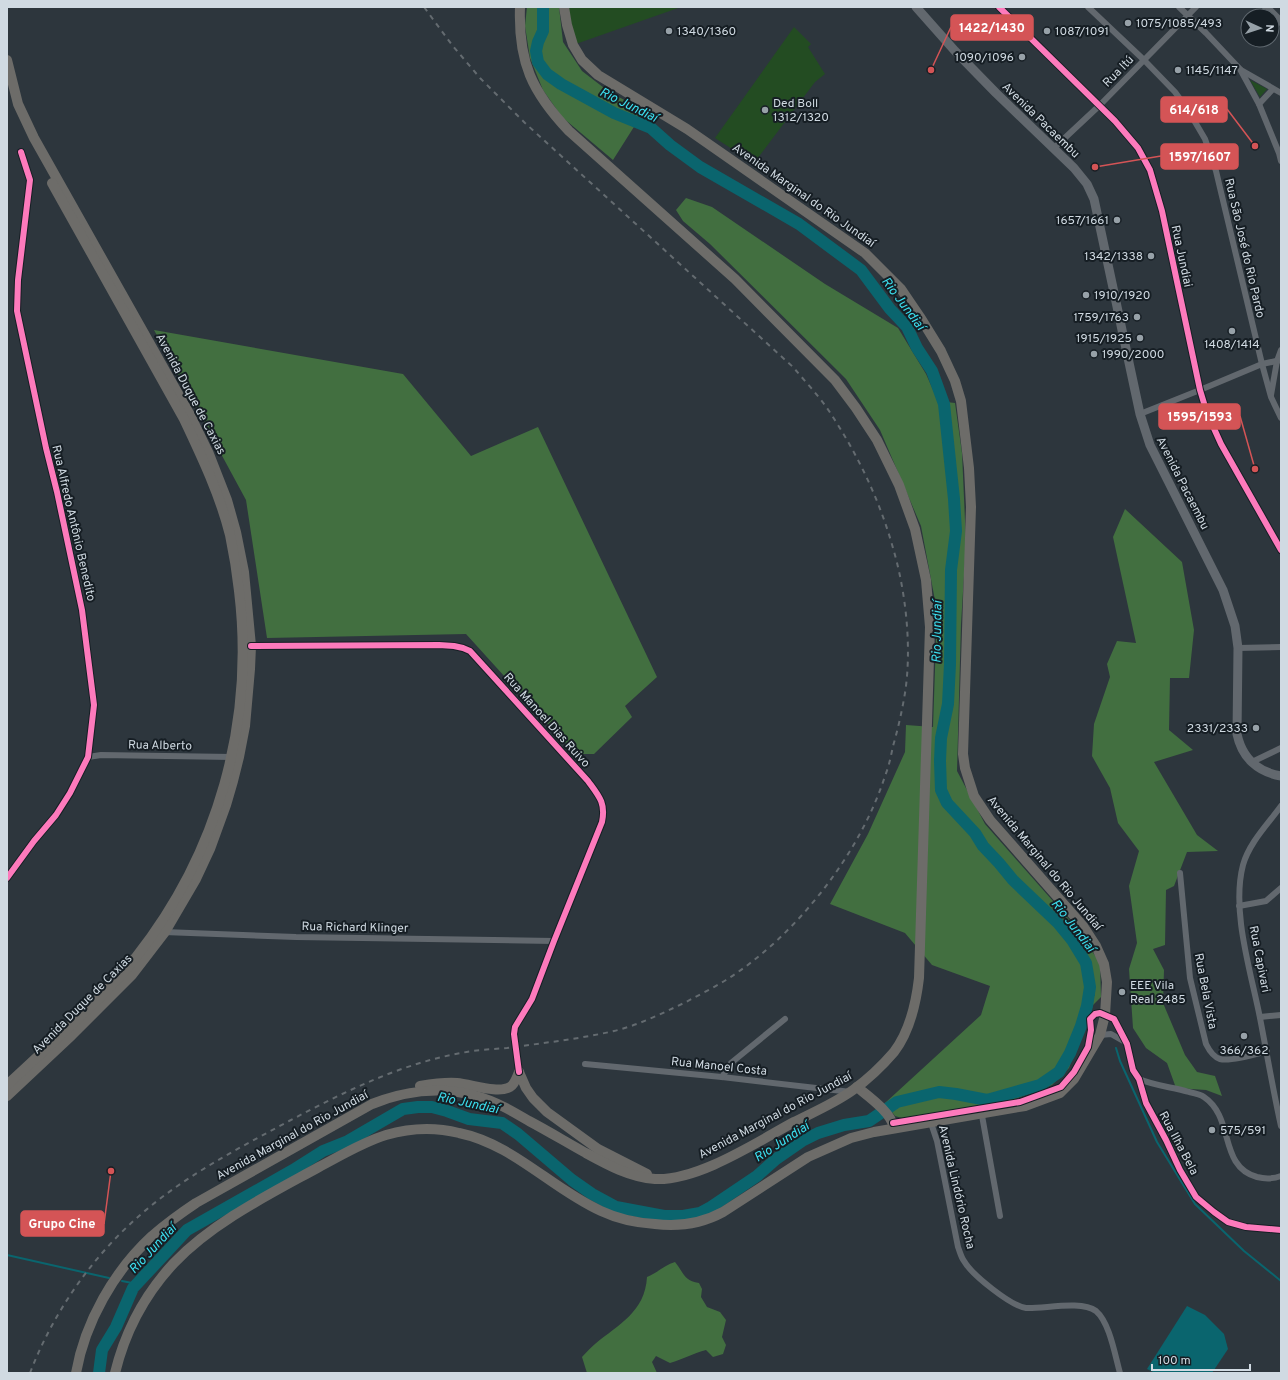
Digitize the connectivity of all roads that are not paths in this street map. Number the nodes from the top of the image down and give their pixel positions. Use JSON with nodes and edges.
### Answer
{"nodes":[{"id":1,"x":520,"y":7,"type":"edge"},
{"id":2,"x":564,"y":7,"type":"edge"},
{"id":3,"x":916,"y":7,"type":"edge"},
{"id":4,"x":999,"y":7,"type":"edge"},
{"id":5,"x":1088,"y":7,"type":"edge"},
{"id":6,"x":1179,"y":7,"type":"edge"},
{"id":7,"x":1196,"y":7,"type":"edge"},
{"id":8,"x":1266,"y":7,"type":"edge"},
{"id":9,"x":1188,"y":16,"type":"junction"},
{"id":10,"x":1281,"y":22,"type":"edge"},
{"id":11,"x":7,"y":60,"type":"edge"},
{"id":12,"x":1144,"y":60,"type":"junction"},
{"id":13,"x":1240,"y":69,"type":"junction"},
{"id":14,"x":7,"y":75,"type":"edge"},
{"id":15,"x":1273,"y":89,"type":"junction"},
{"id":16,"x":1281,"y":94,"type":"edge"},
{"id":17,"x":1259,"y":104,"type":"junction"},
{"id":18,"x":1100,"y":105,"type":"junction"},
{"id":19,"x":1053,"y":149,"type":"junction"},
{"id":20,"x":21,"y":152,"type":"dead end"},
{"id":21,"x":1281,"y":161,"type":"edge"},
{"id":22,"x":1281,"y":350,"type":"edge"},
{"id":23,"x":1279,"y":360,"type":"edge"},
{"id":24,"x":1262,"y":364,"type":"junction"},
{"id":25,"x":1200,"y":390,"type":"junction"},
{"id":26,"x":1271,"y":397,"type":"junction"},
{"id":27,"x":1140,"y":414,"type":"junction"},
{"id":28,"x":1281,"y":418,"type":"edge"},
{"id":29,"x":1281,"y":550,"type":"edge"},
{"id":30,"x":251,"y":646,"type":"junction"},
{"id":31,"x":1281,"y":647,"type":"edge"},
{"id":32,"x":1238,"y":648,"type":"junction"},
{"id":33,"x":1281,"y":748,"type":"edge"},
{"id":34,"x":88,"y":757,"type":"junction"},
{"id":35,"x":232,"y":757,"type":"junction"},
{"id":36,"x":1252,"y":762,"type":"junction"},
{"id":37,"x":1281,"y":776,"type":"edge"},
{"id":38,"x":1281,"y":806,"type":"edge"},
{"id":39,"x":1180,"y":873,"type":"dead end"},
{"id":40,"x":7,"y":878,"type":"edge"},
{"id":41,"x":1281,"y":888,"type":"edge"},
{"id":42,"x":1239,"y":906,"type":"junction"},
{"id":43,"x":161,"y":930,"type":"junction"},
{"id":44,"x":554,"y":941,"type":"junction"},
{"id":45,"x":1105,"y":1015,"type":"junction"},
{"id":46,"x":1281,"y":1015,"type":"edge"},
{"id":47,"x":1260,"y":1017,"type":"junction"},
{"id":48,"x":785,"y":1019,"type":"dead end"},
{"id":49,"x":1115,"y":1021,"type":"junction"},
{"id":50,"x":1106,"y":1035,"type":"junction"},
{"id":51,"x":1128,"y":1044,"type":"junction"},
{"id":52,"x":1267,"y":1051,"type":"junction"},
{"id":53,"x":585,"y":1064,"type":"dead end"},
{"id":54,"x":519,"y":1068,"type":"junction"},
{"id":55,"x":722,"y":1076,"type":"junction"},
{"id":56,"x":1139,"y":1079,"type":"junction"},
{"id":57,"x":7,"y":1085,"type":"edge"},
{"id":58,"x":854,"y":1090,"type":"junction"},
{"id":59,"x":7,"y":1096,"type":"edge"},
{"id":60,"x":385,"y":1099,"type":"junction"},
{"id":61,"x":981,"y":1111,"type":"junction"},
{"id":62,"x":930,"y":1120,"type":"junction"},
{"id":63,"x":1281,"y":1121,"type":"edge"},
{"id":64,"x":892,"y":1123,"type":"junction"},
{"id":65,"x":1281,"y":1176,"type":"edge"},
{"id":66,"x":655,"y":1179,"type":"junction"},
{"id":67,"x":1000,"y":1216,"type":"dead end"},
{"id":68,"x":1281,"y":1230,"type":"edge"},
{"id":69,"x":76,"y":1373,"type":"edge"},
{"id":70,"x":115,"y":1373,"type":"edge"},
{"id":71,"x":1120,"y":1373,"type":"edge"}],
"edges":[{"from":1,"to":58,"type":"main road","name":"Avenida Marginal do Rio Jundiaí"},
{"from":2,"to":45,"type":"main road","name":"Avenida Marginal do Rio Jundiaí"},
{"from":3,"to":19,"type":"main road","name":"Avenida Pacaembu"},
{"from":4,"to":18,"type":"street","name":"Rua Jundiai"},
{"from":5,"to":12,"type":"street","name":"Rua São José do Rio Pardo"},
{"from":6,"to":9,"type":"street"},
{"from":7,"to":9,"type":"street","name":"Rua Itú"},
{"from":8,"to":10,"type":"street"},
{"from":9,"to":12,"type":"street","name":"Rua Itú"},
{"from":9,"to":13,"type":"street"},
{"from":11,"to":30,"type":"main road","name":"Avenida Duque de Caxias"},
{"from":12,"to":18,"type":"street","name":"Rua Itú"},
{"from":12,"to":24,"type":"street","name":"Rua São José do Rio Pardo"},
{"from":13,"to":15,"type":"street"},
{"from":13,"to":17,"type":"street"},
{"from":14,"to":35,"type":"main road","name":"Avenida Duque de Caxias"},
{"from":15,"to":16,"type":"street"},
{"from":15,"to":17,"type":"street"},
{"from":17,"to":21,"type":"street"},
{"from":18,"to":19,"type":"street","name":"Rua Itú"},
{"from":18,"to":25,"type":"street","name":"Rua Jundiai"},
{"from":19,"to":27,"type":"main road","name":"Avenida Pacaembu"},
{"from":20,"to":34,"type":"street","name":"Rua Alfredo Antônio Benedito"},
{"from":22,"to":23,"type":"street"},
{"from":23,"to":24,"type":"street"},
{"from":23,"to":26,"type":"street"},
{"from":24,"to":25,"type":"street"},
{"from":24,"to":26,"type":"street","name":"Rua São José do Rio Pardo"},
{"from":25,"to":27,"type":"street"},
{"from":25,"to":29,"type":"street","name":"Rua Jundiai"},
{"from":26,"to":28,"type":"street","name":"Rua São José do Rio Pardo"},
{"from":27,"to":32,"type":"main road","name":"Avenida Pacaembu"},
{"from":30,"to":43,"type":"main road","name":"Avenida Duque de Caxias"},
{"from":30,"to":44,"type":"street","name":"Rua Manoel Dias Ruivo"},
{"from":31,"to":32,"type":"street"},
{"from":32,"to":36,"type":"main road","name":"Avenida Pacaembu"},
{"from":33,"to":36,"type":"street"},
{"from":34,"to":35,"type":"street","name":"Rua Alberto"},
{"from":34,"to":40,"type":"street","name":"Rua Alfredo Antônio Benedito"},
{"from":35,"to":43,"type":"main road","name":"Avenida Duque de Caxias"},
{"from":36,"to":37,"type":"main road","name":"Avenida Pacaembu"},
{"from":38,"to":42,"type":"street","name":"Rua Capivari"},
{"from":39,"to":52,"type":"street","name":"Rua Bela Vista"},
{"from":41,"to":42,"type":"street"},
{"from":42,"to":47,"type":"street","name":"Rua Capivari"},
{"from":43,"to":44,"type":"street","name":"Rua Richard Klinger"},
{"from":43,"to":57,"type":"main road","name":"Avenida Duque de Caxias"},
{"from":43,"to":59,"type":"main road","name":"Avenida Duque de Caxias"},
{"from":44,"to":54,"type":"street","name":"Rua Manoel Dias Ruivo"},
{"from":45,"to":49,"type":"street","name":"Rua Ilha Bela"},
{"from":45,"to":50,"type":"main road","name":"Avenida Marginal do Rio Jundiaí"},
{"from":45,"to":61,"type":"street"},
{"from":46,"to":47,"type":"street"},
{"from":47,"to":52,"type":"street","name":"Rua Capivari"},
{"from":48,"to":55,"type":"street"},
{"from":49,"to":50,"type":"street"},
{"from":49,"to":51,"type":"street","name":"Rua Ilha Bela"},
{"from":50,"to":51,"type":"street"},
{"from":50,"to":61,"type":"main road","name":"Avenida Marginal do Rio Jundiaí"},
{"from":51,"to":56,"type":"street","name":"Rua Ilha Bela"},
{"from":52,"to":63,"type":"street","name":"Rua Capivari"},
{"from":53,"to":55,"type":"street","name":"Rua Manoel Costa"},
{"from":54,"to":60,"type":"main road"},
{"from":54,"to":66,"type":"main road"},
{"from":55,"to":58,"type":"street","name":"Rua Manoel Costa"},
{"from":56,"to":65,"type":"street"},
{"from":56,"to":68,"type":"street","name":"Rua Ilha Bela"},
{"from":58,"to":64,"type":"main road"},
{"from":58,"to":66,"type":"main road","name":"Avenida Marginal do Rio Jundiaí"},
{"from":60,"to":66,"type":"main road","name":"Avenida Marginal do Rio Jundiaí"},
{"from":60,"to":69,"type":"main road","name":"Avenida Marginal do Rio Jundiaí"},
{"from":61,"to":62,"type":"main road","name":"Avenida Marginal do Rio Jundiaí"},
{"from":61,"to":67,"type":"street"},
{"from":62,"to":64,"type":"main road","name":"Avenida Marginal do Rio Jundiaí"},
{"from":62,"to":71,"type":"street","name":"Avenida Lindório Rocha"},
{"from":64,"to":70,"type":"main road","name":"Avenida Marginal do Rio Jundiaí"}]}
